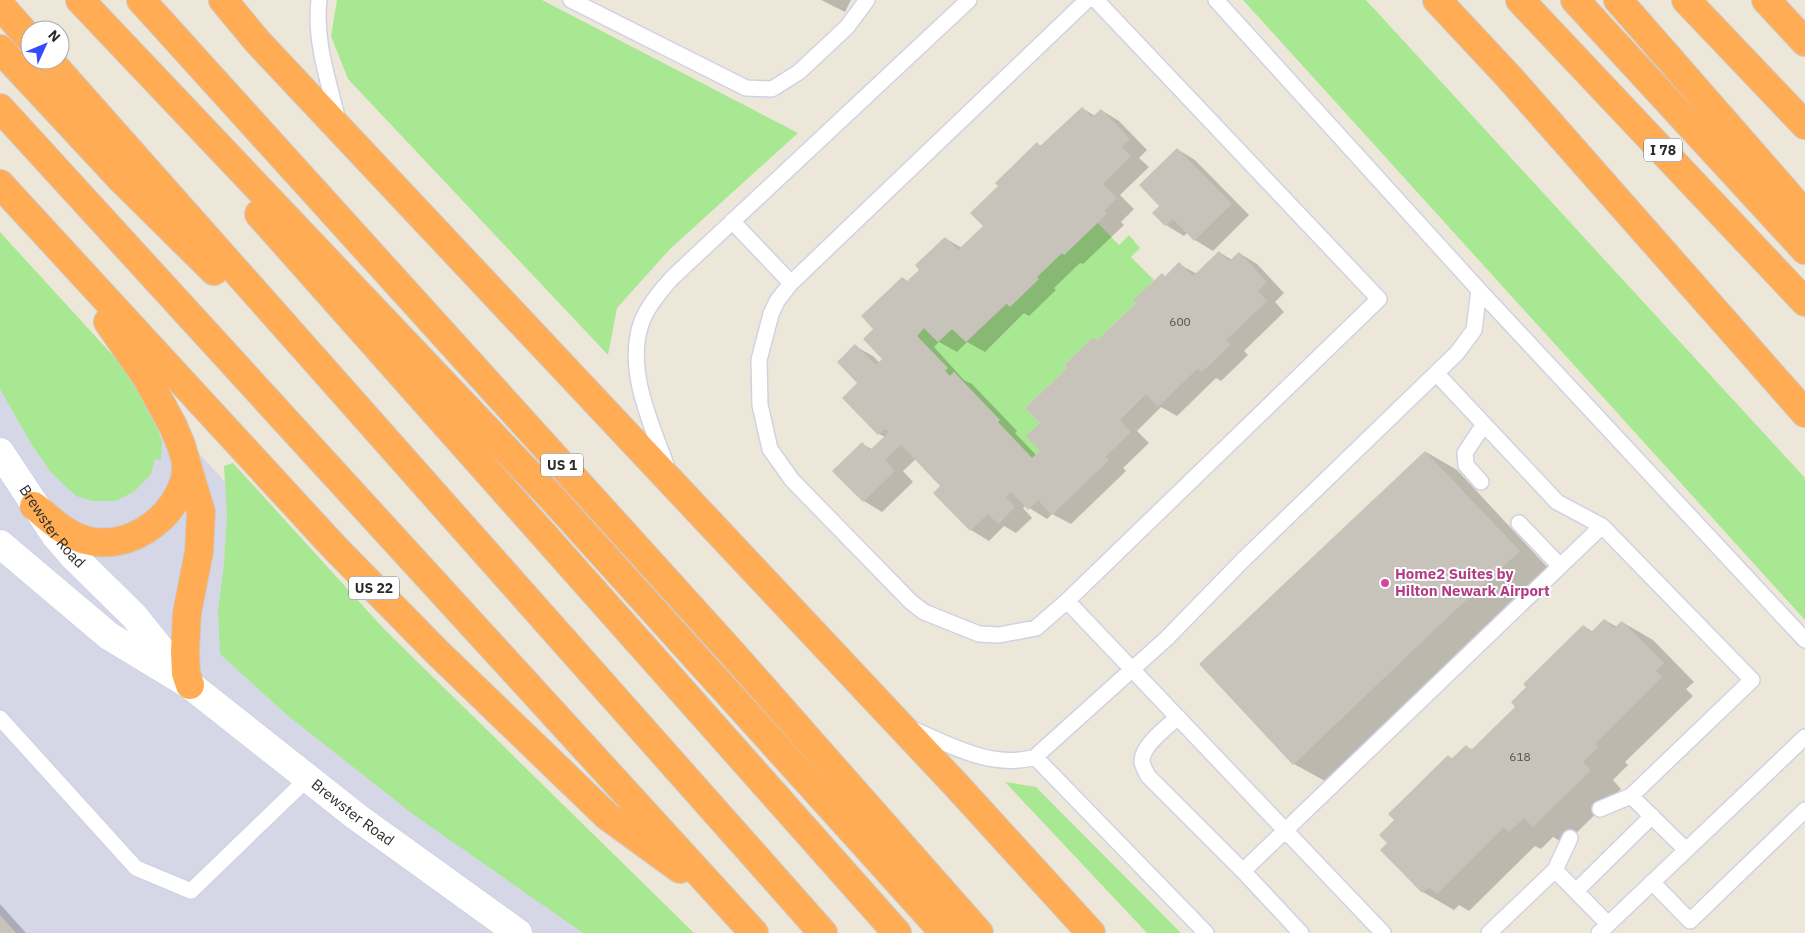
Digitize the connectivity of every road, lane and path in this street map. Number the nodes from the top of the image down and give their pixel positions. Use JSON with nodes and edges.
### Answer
{"nodes":[{"id":1,"x":69,"y":0,"type":"edge"},
{"id":2,"x":80,"y":0,"type":"edge"},
{"id":3,"x":141,"y":0,"type":"edge"},
{"id":4,"x":205,"y":0,"type":"edge"},
{"id":5,"x":223,"y":0,"type":"edge"},
{"id":6,"x":319,"y":0,"type":"edge"},
{"id":7,"x":571,"y":0,"type":"edge"},
{"id":8,"x":867,"y":0,"type":"edge"},
{"id":9,"x":969,"y":0,"type":"edge"},
{"id":10,"x":1086,"y":0,"type":"edge"},
{"id":11,"x":1096,"y":0,"type":"edge"},
{"id":12,"x":1216,"y":0,"type":"edge"},
{"id":13,"x":1437,"y":0,"type":"edge"},
{"id":14,"x":1520,"y":0,"type":"edge"},
{"id":15,"x":1574,"y":0,"type":"edge"},
{"id":16,"x":1618,"y":0,"type":"edge"},
{"id":17,"x":1686,"y":0,"type":"edge"},
{"id":18,"x":1766,"y":0,"type":"edge"},
{"id":19,"x":587,"y":4,"type":"edge"},
{"id":20,"x":0,"y":5,"type":"edge"},
{"id":21,"x":20,"y":28,"type":"edge"},
{"id":22,"x":256,"y":41,"type":"junction"},
{"id":23,"x":1805,"y":42,"type":"edge"},
{"id":24,"x":0,"y":49,"type":"edge"},
{"id":25,"x":58,"y":70,"type":"edge"},
{"id":26,"x":0,"y":108,"type":"edge"},
{"id":27,"x":1805,"y":125,"type":"edge"},
{"id":28,"x":340,"y":130,"type":"junction"},
{"id":29,"x":0,"y":184,"type":"edge"},
{"id":30,"x":1805,"y":214,"type":"edge"},
{"id":31,"x":732,"y":221,"type":"junction"},
{"id":32,"x":54,"y":243,"type":"junction"},
{"id":33,"x":1805,"y":250,"type":"edge"},
{"id":34,"x":791,"y":283,"type":"junction"},
{"id":35,"x":1479,"y":290,"type":"junction"},
{"id":36,"x":1805,"y":302,"type":"edge"},
{"id":37,"x":1436,"y":373,"type":"junction"},
{"id":38,"x":1805,"y":413,"type":"edge"},
{"id":39,"x":1484,"y":424,"type":"junction"},
{"id":40,"x":0,"y":452,"type":"edge"},
{"id":41,"x":186,"y":463,"type":"junction"},
{"id":42,"x":406,"y":463,"type":"junction"},
{"id":43,"x":671,"y":481,"type":"junction"},
{"id":44,"x":1482,"y":482,"type":"dead end"},
{"id":45,"x":34,"y":506,"type":"junction"},
{"id":46,"x":1519,"y":523,"type":"dead end"},
{"id":47,"x":1602,"y":526,"type":"junction"},
{"id":48,"x":0,"y":544,"type":"edge"},
{"id":49,"x":1560,"y":566,"type":"junction"},
{"id":50,"x":1067,"y":601,"type":"junction"},
{"id":51,"x":1805,"y":640,"type":"edge"},
{"id":52,"x":1133,"y":669,"type":"junction"},
{"id":53,"x":190,"y":685,"type":"junction"},
{"id":54,"x":1178,"y":717,"type":"junction"},
{"id":55,"x":0,"y":718,"type":"edge"},
{"id":56,"x":897,"y":723,"type":"junction"},
{"id":57,"x":1805,"y":737,"type":"edge"},
{"id":58,"x":1034,"y":758,"type":"junction"},
{"id":59,"x":307,"y":779,"type":"junction"},
{"id":60,"x":1631,"y":796,"type":"junction"},
{"id":61,"x":1600,"y":809,"type":"dead end"},
{"id":62,"x":1805,"y":810,"type":"edge"},
{"id":63,"x":1652,"y":816,"type":"junction"},
{"id":64,"x":1285,"y":830,"type":"junction"},
{"id":65,"x":1570,"y":838,"type":"dead end"},
{"id":66,"x":1686,"y":850,"type":"junction"},
{"id":67,"x":1554,"y":870,"type":"junction"},
{"id":68,"x":1243,"y":871,"type":"junction"},
{"id":69,"x":1652,"y":882,"type":"junction"},
{"id":70,"x":1576,"y":891,"type":"junction"},
{"id":71,"x":724,"y":900,"type":"junction"},
{"id":72,"x":1604,"y":929,"type":"edge"},
{"id":73,"x":518,"y":933,"type":"edge"},
{"id":74,"x":754,"y":933,"type":"edge"},
{"id":75,"x":823,"y":933,"type":"edge"},
{"id":76,"x":897,"y":933,"type":"edge"},
{"id":77,"x":947,"y":933,"type":"edge"},
{"id":78,"x":979,"y":933,"type":"edge"},
{"id":79,"x":1091,"y":933,"type":"edge"},
{"id":80,"x":1206,"y":933,"type":"edge"},
{"id":81,"x":1301,"y":933,"type":"edge"},
{"id":82,"x":1383,"y":933,"type":"edge"},
{"id":83,"x":1489,"y":933,"type":"edge"}],
"edges":[{"from":1,"to":76,"type":"highway"},
{"from":2,"to":77,"type":"highway"},
{"from":3,"to":78,"type":"highway","number":"US 1"},
{"from":4,"to":22,"type":"highway"},
{"from":5,"to":22,"type":"highway"},
{"from":6,"to":28,"type":"lane"},
{"from":7,"to":19,"type":"lane"},
{"from":8,"to":19,"type":"lane"},
{"from":9,"to":31,"type":"lane"},
{"from":10,"to":34,"type":"lane"},
{"from":11,"to":50,"type":"lane"},
{"from":12,"to":35,"type":"lane"},
{"from":13,"to":38,"type":"highway"},
{"from":14,"to":36,"type":"highway","number":"I 78"},
{"from":15,"to":33,"type":"highway"},
{"from":16,"to":30,"type":"highway"},
{"from":17,"to":27,"type":"highway"},
{"from":18,"to":23,"type":"highway"},
{"from":20,"to":21,"type":"highway"},
{"from":22,"to":28,"type":"highway"},
{"from":24,"to":42,"type":"highway"},
{"from":25,"to":42,"type":"highway"},
{"from":26,"to":71,"type":"highway"},
{"from":28,"to":43,"type":"highway"},
{"from":29,"to":32,"type":"highway","number":"US 22"},
{"from":31,"to":34,"type":"lane"},
{"from":31,"to":43,"type":"lane"},
{"from":32,"to":41,"type":"highway"},
{"from":32,"to":71,"type":"highway","number":"US 22"},
{"from":34,"to":50,"type":"lane"},
{"from":35,"to":37,"type":"lane"},
{"from":35,"to":51,"type":"lane"},
{"from":37,"to":39,"type":"lane"},
{"from":37,"to":52,"type":"lane"},
{"from":39,"to":44,"type":"lane"},
{"from":39,"to":47,"type":"lane"},
{"from":40,"to":45,"type":"street","name":"Brewster Road"},
{"from":41,"to":45,"type":"highway"},
{"from":41,"to":53,"type":"highway"},
{"from":42,"to":75,"type":"highway"},
{"from":43,"to":56,"type":"highway"},
{"from":45,"to":53,"type":"street","name":"Brewster Road"},
{"from":46,"to":49,"type":"lane"},
{"from":47,"to":49,"type":"lane"},
{"from":47,"to":60,"type":"lane"},
{"from":48,"to":53,"type":"street","name":"Brewster Road"},
{"from":49,"to":64,"type":"lane"},
{"from":50,"to":52,"type":"lane"},
{"from":52,"to":54,"type":"lane"},
{"from":52,"to":58,"type":"lane"},
{"from":53,"to":59,"type":"street","name":"Brewster Road"},
{"from":54,"to":64,"type":"lane"},
{"from":54,"to":68,"type":"lane"},
{"from":55,"to":59,"type":"lane"},
{"from":56,"to":58,"type":"lane"},
{"from":56,"to":79,"type":"highway"},
{"from":57,"to":66,"type":"lane"},
{"from":58,"to":80,"type":"lane"},
{"from":59,"to":73,"type":"street","name":"Brewster Road"},
{"from":60,"to":61,"type":"lane"},
{"from":60,"to":63,"type":"lane"},
{"from":62,"to":69,"type":"lane"},
{"from":63,"to":66,"type":"lane"},
{"from":63,"to":70,"type":"lane"},
{"from":64,"to":68,"type":"lane"},
{"from":64,"to":82,"type":"lane"},
{"from":65,"to":67,"type":"lane"},
{"from":66,"to":69,"type":"lane"},
{"from":67,"to":70,"type":"lane"},
{"from":67,"to":83,"type":"lane"},
{"from":68,"to":81,"type":"lane"},
{"from":69,"to":72,"type":"lane"},
{"from":70,"to":72,"type":"lane"},
{"from":71,"to":74,"type":"highway"}]}
